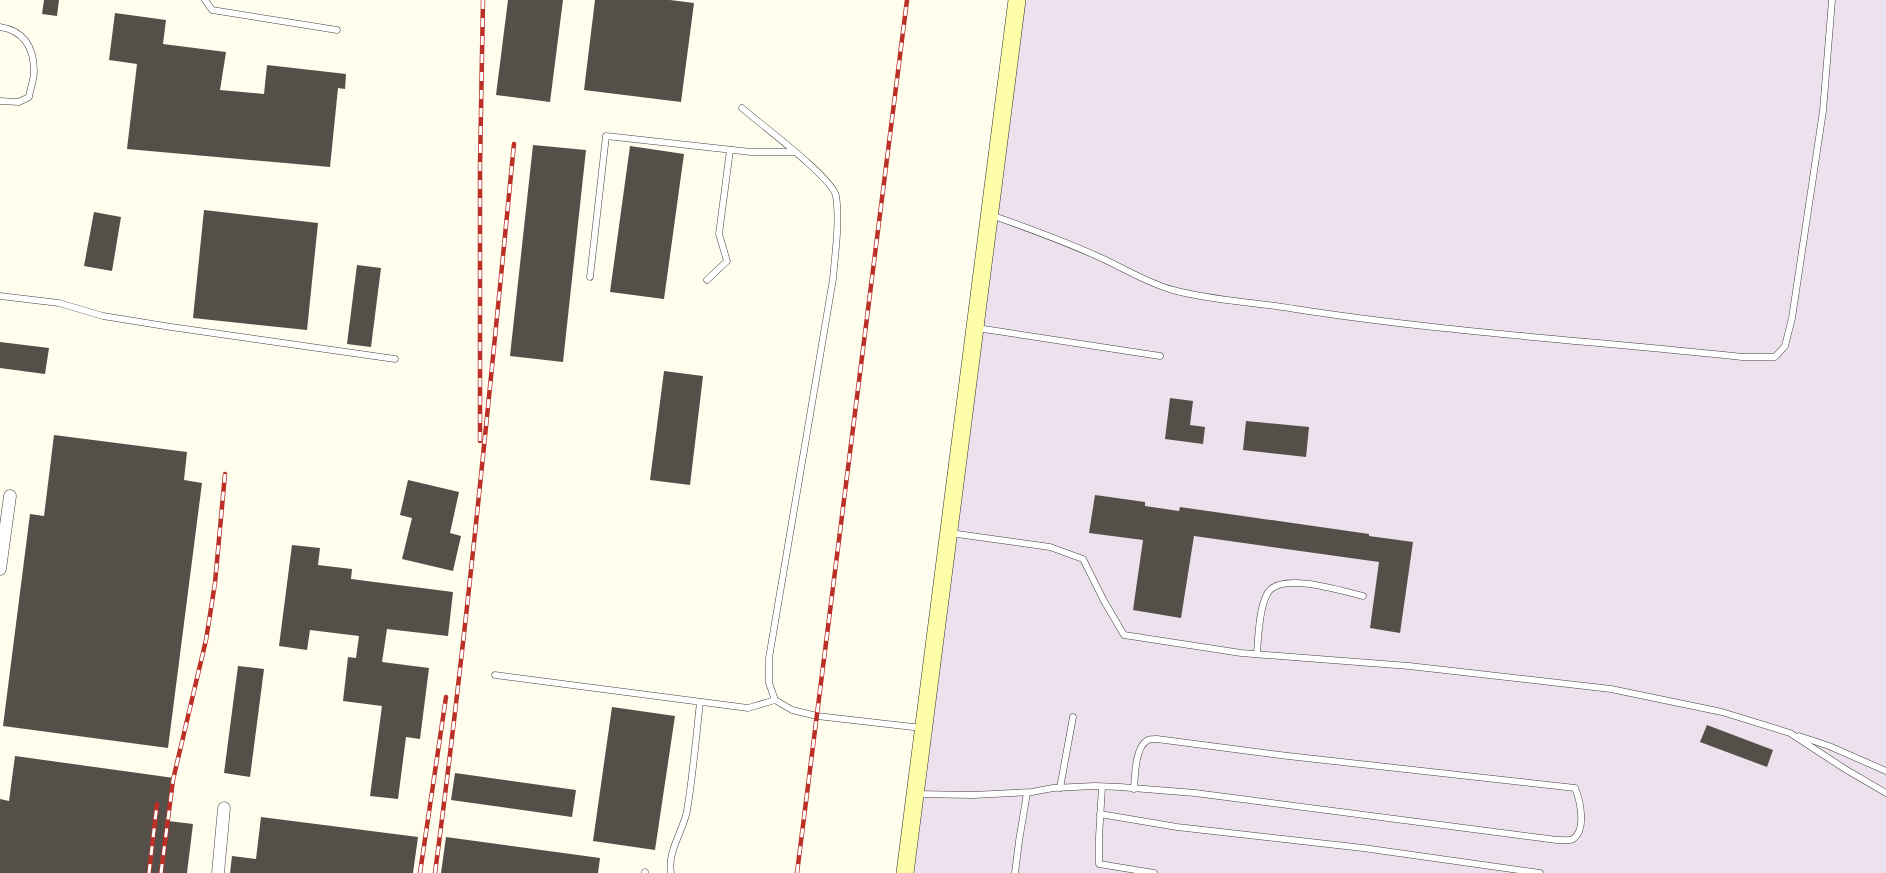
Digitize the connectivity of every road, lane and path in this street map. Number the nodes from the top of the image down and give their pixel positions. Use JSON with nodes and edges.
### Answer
{"nodes":[{"id":1,"x":205,"y":0,"type":"edge"},
{"id":2,"x":1017,"y":0,"type":"edge"},
{"id":3,"x":1832,"y":0,"type":"edge"},
{"id":4,"x":0,"y":27,"type":"edge"},
{"id":5,"x":337,"y":30,"type":"dead end"},
{"id":6,"x":0,"y":101,"type":"edge"},
{"id":7,"x":742,"y":108,"type":"dead end"},
{"id":8,"x":730,"y":150,"type":"junction"},
{"id":9,"x":794,"y":152,"type":"junction"},
{"id":10,"x":990,"y":214,"type":"junction"},
{"id":11,"x":590,"y":277,"type":"dead end"},
{"id":12,"x":707,"y":280,"type":"dead end"},
{"id":13,"x":0,"y":296,"type":"edge"},
{"id":14,"x":975,"y":327,"type":"junction"},
{"id":15,"x":1160,"y":356,"type":"dead end"},
{"id":16,"x":395,"y":358,"type":"dead end"},
{"id":17,"x":10,"y":496,"type":"dead end"},
{"id":18,"x":949,"y":532,"type":"junction"},
{"id":19,"x":0,"y":569,"type":"edge"},
{"id":20,"x":1363,"y":596,"type":"dead end"},
{"id":21,"x":1257,"y":654,"type":"junction"},
{"id":22,"x":495,"y":675,"type":"dead end"},
{"id":23,"x":775,"y":700,"type":"junction"},
{"id":24,"x":700,"y":702,"type":"junction"},
{"id":25,"x":1073,"y":717,"type":"dead end"},
{"id":26,"x":924,"y":728,"type":"junction"},
{"id":27,"x":1790,"y":732,"type":"junction"},
{"id":28,"x":1886,"y":771,"type":"edge"},
{"id":29,"x":1102,"y":787,"type":"junction"},
{"id":30,"x":1060,"y":788,"type":"junction"},
{"id":31,"x":1134,"y":788,"type":"junction"},
{"id":32,"x":1028,"y":792,"type":"junction"},
{"id":33,"x":1886,"y":793,"type":"edge"},
{"id":34,"x":915,"y":794,"type":"junction"},
{"id":35,"x":224,"y":808,"type":"dead end"},
{"id":36,"x":1100,"y":814,"type":"junction"},
{"id":37,"x":218,"y":873,"type":"edge"},
{"id":38,"x":671,"y":873,"type":"edge"},
{"id":39,"x":905,"y":873,"type":"edge"},
{"id":40,"x":1015,"y":873,"type":"edge"},
{"id":41,"x":1154,"y":873,"type":"edge"},
{"id":42,"x":1540,"y":873,"type":"edge"}],
"edges":[{"from":1,"to":5,"type":"lane"},
{"from":2,"to":10,"type":"main road"},
{"from":3,"to":10,"type":"lane"},
{"from":4,"to":6,"type":"lane"},
{"from":7,"to":9,"type":"lane"},
{"from":8,"to":9,"type":"lane"},
{"from":8,"to":11,"type":"lane"},
{"from":8,"to":12,"type":"lane"},
{"from":9,"to":23,"type":"lane"},
{"from":10,"to":14,"type":"main road"},
{"from":13,"to":16,"type":"lane"},
{"from":14,"to":15,"type":"lane"},
{"from":14,"to":18,"type":"main road"},
{"from":17,"to":19,"type":"street"},
{"from":18,"to":21,"type":"lane"},
{"from":18,"to":26,"type":"main road"},
{"from":20,"to":21,"type":"lane"},
{"from":21,"to":27,"type":"lane"},
{"from":22,"to":24,"type":"lane"},
{"from":23,"to":24,"type":"lane"},
{"from":23,"to":26,"type":"lane"},
{"from":24,"to":38,"type":"lane"},
{"from":25,"to":30,"type":"lane"},
{"from":26,"to":34,"type":"main road"},
{"from":27,"to":28,"type":"lane"},
{"from":27,"to":33,"type":"lane"},
{"from":29,"to":30,"type":"lane"},
{"from":29,"to":31,"type":"lane"},
{"from":29,"to":36,"type":"lane"},
{"from":30,"to":32,"type":"lane"},
{"from":31,"to":31,"type":"lane"},
{"from":32,"to":34,"type":"lane"},
{"from":32,"to":40,"type":"lane"},
{"from":34,"to":39,"type":"main road"},
{"from":35,"to":37,"type":"street"},
{"from":36,"to":41,"type":"lane"},
{"from":36,"to":42,"type":"lane"}]}
